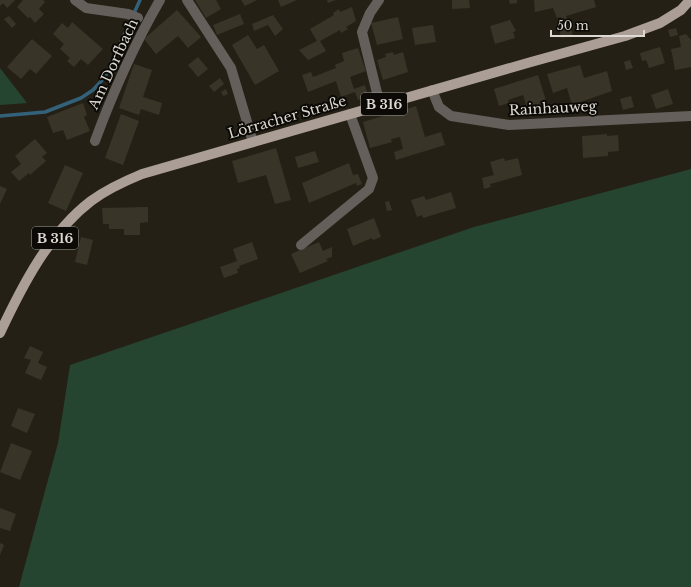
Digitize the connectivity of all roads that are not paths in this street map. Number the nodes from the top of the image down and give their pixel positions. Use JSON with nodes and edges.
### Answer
{"nodes":[{"id":1,"x":75,"y":0,"type":"edge"},
{"id":2,"x":160,"y":0,"type":"edge"},
{"id":3,"x":186,"y":0,"type":"edge"},
{"id":4,"x":379,"y":0,"type":"edge"},
{"id":5,"x":690,"y":0,"type":"edge"},
{"id":6,"x":138,"y":18,"type":"dead end"},
{"id":7,"x":432,"y":90,"type":"junction"},
{"id":8,"x":380,"y":105,"type":"junction"},
{"id":9,"x":350,"y":114,"type":"junction"},
{"id":10,"x":691,"y":116,"type":"edge"},
{"id":11,"x":95,"y":141,"type":"dead end"},
{"id":12,"x":252,"y":142,"type":"junction"},
{"id":13,"x":301,"y":245,"type":"dead end"},
{"id":14,"x":0,"y":333,"type":"edge"}],
"edges":[{"from":1,"to":6,"type":"street"},
{"from":2,"to":11,"type":"street","name":"Am Dorfbach"},
{"from":3,"to":12,"type":"street"},
{"from":4,"to":8,"type":"street"},
{"from":5,"to":7,"type":"main road","name":"Lörracher Straße","number":"B 316"},
{"from":7,"to":8,"type":"main road","name":"Lörracher Straße","number":"B 316"},
{"from":7,"to":10,"type":"street","name":"Rainhauweg"},
{"from":8,"to":9,"type":"main road","name":"Lörracher Straße","number":"B 316"},
{"from":9,"to":12,"type":"main road","name":"Lörracher Straße","number":"B 316"},
{"from":9,"to":13,"type":"street"},
{"from":12,"to":14,"type":"main road","name":"Lörracher Straße","number":"B 316"}]}
